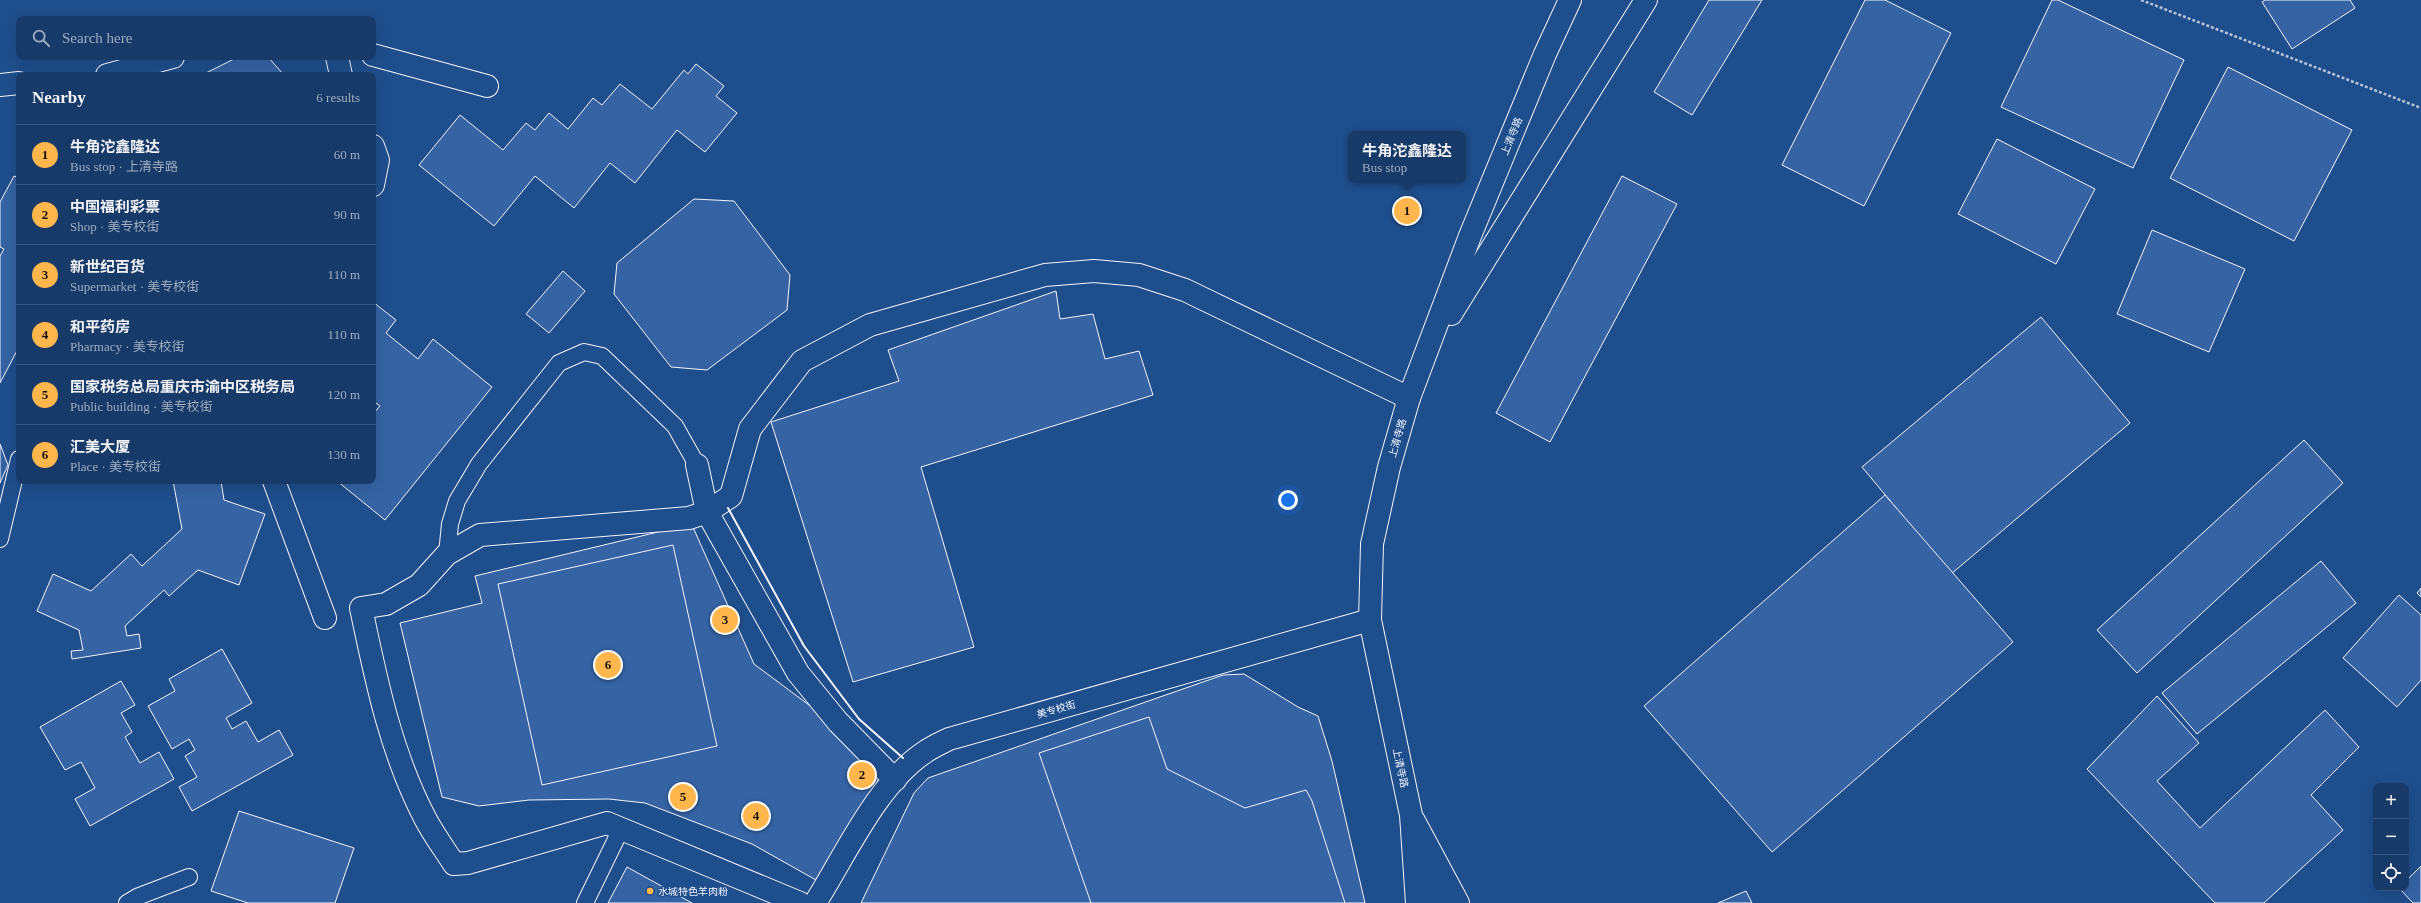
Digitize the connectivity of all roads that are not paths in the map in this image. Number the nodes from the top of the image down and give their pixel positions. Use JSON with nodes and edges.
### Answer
{"nodes":[{"id":1,"x":1570,"y":0,"type":"edge"},
{"id":2,"x":1646,"y":0,"type":"edge"},
{"id":3,"x":376,"y":56,"type":"edge"},
{"id":4,"x":162,"y":60,"type":"edge"},
{"id":5,"x":338,"y":60,"type":"edge"},
{"id":6,"x":118,"y":72,"type":"edge"},
{"id":7,"x":340,"y":72,"type":"edge"},
{"id":8,"x":16,"y":83,"type":"edge"},
{"id":9,"x":0,"y":85,"type":"edge"},
{"id":10,"x":487,"y":86,"type":"dead end"},
{"id":11,"x":376,"y":154,"type":"edge"},
{"id":12,"x":376,"y":170,"type":"edge"},
{"id":13,"x":1426,"y":354,"type":"junction"},
{"id":14,"x":1409,"y":398,"type":"junction"},
{"id":15,"x":697,"y":465,"type":"joint"},
{"id":16,"x":16,"y":472,"type":"edge"},
{"id":17,"x":275,"y":484,"type":"edge"},
{"id":18,"x":707,"y":512,"type":"junction"},
{"id":19,"x":0,"y":539,"type":"edge"},
{"id":20,"x":448,"y":554,"type":"junction"},
{"id":21,"x":325,"y":618,"type":"dead end"},
{"id":22,"x":1370,"y":620,"type":"junction"},
{"id":23,"x":895,"y":780,"type":"junction"},
{"id":24,"x":1410,"y":815,"type":"junction"},
{"id":25,"x":621,"y":829,"type":"junction"},
{"id":26,"x":189,"y":877,"type":"dead end"},
{"id":27,"x":127,"y":903,"type":"edge"},
{"id":28,"x":584,"y":903,"type":"edge"},
{"id":29,"x":800,"y":903,"type":"edge"},
{"id":30,"x":815,"y":903,"type":"edge"},
{"id":31,"x":1417,"y":903,"type":"edge"},
{"id":32,"x":1439,"y":903,"type":"edge"},
{"id":33,"x":1458,"y":903,"type":"edge"}],
"edges":[{"from":1,"to":13,"type":"street","name":"上清寺路"},
{"from":2,"to":13,"type":"street"},
{"from":3,"to":10,"type":"street"},
{"from":4,"to":6,"type":"street"},
{"from":5,"to":7,"type":"street"},
{"from":8,"to":9,"type":"street"},
{"from":11,"to":12,"type":"street"},
{"from":13,"to":14,"type":"street","name":"上清寺路"},
{"from":14,"to":18,"type":"street"},
{"from":14,"to":22,"type":"street","name":"上清寺路"},
{"from":15,"to":18,"type":"street"},
{"from":15,"to":20,"type":"lane"},
{"from":16,"to":19,"type":"lane"},
{"from":17,"to":21,"type":"street"},
{"from":18,"to":20,"type":"street"},
{"from":18,"to":23,"type":"street"},
{"from":20,"to":25,"type":"street"},
{"from":22,"to":23,"type":"street","name":"美专校街"},
{"from":22,"to":24,"type":"street","name":"上清寺路"},
{"from":23,"to":30,"type":"street","name":"美专校街"},
{"from":24,"to":31,"type":"street","name":"上清寺路"},
{"from":24,"to":32,"type":"street"},
{"from":24,"to":33,"type":"street"},
{"from":25,"to":28,"type":"lane"},
{"from":25,"to":29,"type":"street"},
{"from":26,"to":27,"type":"lane"}]}
